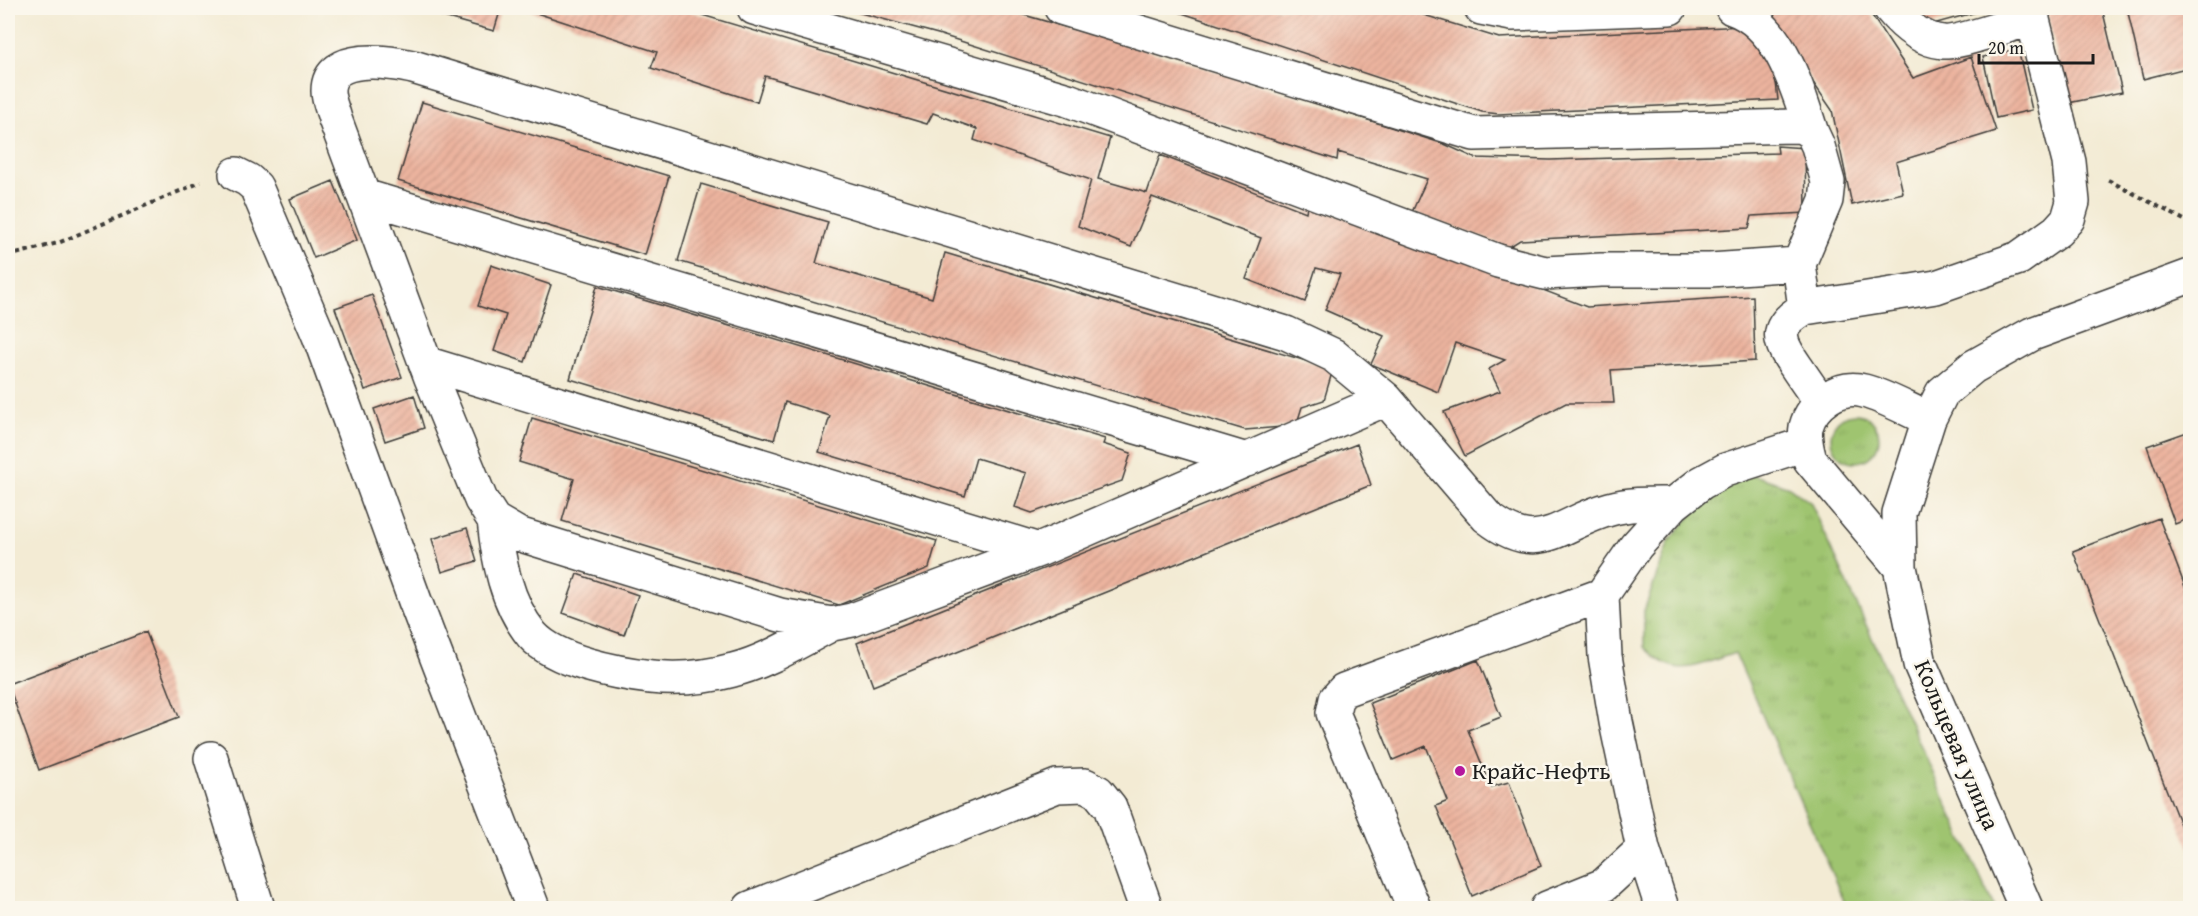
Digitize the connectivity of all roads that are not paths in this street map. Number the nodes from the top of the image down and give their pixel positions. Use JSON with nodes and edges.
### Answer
{"nodes":[{"id":1,"x":754,"y":8,"type":"edge"},
{"id":2,"x":1061,"y":8,"type":"edge"},
{"id":3,"x":1481,"y":8,"type":"edge"},
{"id":4,"x":1670,"y":8,"type":"edge"},
{"id":5,"x":1732,"y":8,"type":"edge"},
{"id":6,"x":1890,"y":8,"type":"edge"},
{"id":7,"x":2031,"y":13,"type":"edge"},
{"id":8,"x":1812,"y":133,"type":"junction"},
{"id":9,"x":236,"y":174,"type":"road end"},
{"id":10,"x":364,"y":196,"type":"junction"},
{"id":11,"x":1799,"y":264,"type":"junction"},
{"id":12,"x":2190,"y":276,"type":"edge"},
{"id":13,"x":1805,"y":308,"type":"junction"},
{"id":14,"x":425,"y":363,"type":"junction"},
{"id":15,"x":1386,"y":399,"type":"junction"},
{"id":16,"x":1821,"y":403,"type":"junction"},
{"id":17,"x":1929,"y":419,"type":"junction"},
{"id":18,"x":1805,"y":444,"type":"junction"},
{"id":19,"x":1247,"y":460,"type":"junction"},
{"id":20,"x":1674,"y":504,"type":"junction"},
{"id":21,"x":494,"y":520,"type":"junction"},
{"id":22,"x":1039,"y":550,"type":"junction"},
{"id":23,"x":1900,"y":567,"type":"junction"},
{"id":24,"x":1602,"y":596,"type":"junction"},
{"id":25,"x":832,"y":624,"type":"junction"},
{"id":26,"x":211,"y":758,"type":"dead end"},
{"id":27,"x":1643,"y":849,"type":"junction"},
{"id":28,"x":258,"y":909,"type":"edge"},
{"id":29,"x":533,"y":909,"type":"edge"},
{"id":30,"x":750,"y":909,"type":"edge"},
{"id":31,"x":1146,"y":909,"type":"edge"},
{"id":32,"x":1414,"y":909,"type":"edge"},
{"id":33,"x":1547,"y":909,"type":"edge"},
{"id":34,"x":1662,"y":909,"type":"edge"},
{"id":35,"x":2026,"y":909,"type":"edge"}],
"edges":[{"from":1,"to":11,"type":"street"},
{"from":2,"to":8,"type":"street"},
{"from":3,"to":4,"type":"street"},
{"from":5,"to":8,"type":"street"},
{"from":6,"to":7,"type":"street"},
{"from":7,"to":13,"type":"street"},
{"from":8,"to":11,"type":"street"},
{"from":9,"to":29,"type":"street"},
{"from":10,"to":14,"type":"street"},
{"from":10,"to":15,"type":"street"},
{"from":10,"to":19,"type":"street"},
{"from":11,"to":13,"type":"street"},
{"from":12,"to":17,"type":"street","name":"Кольцевая улица"},
{"from":13,"to":16,"type":"street"},
{"from":14,"to":21,"type":"street"},
{"from":14,"to":22,"type":"street"},
{"from":15,"to":19,"type":"street"},
{"from":15,"to":20,"type":"street"},
{"from":16,"to":17,"type":"street"},
{"from":16,"to":18,"type":"street"},
{"from":17,"to":23,"type":"street","name":"Кольцевая улица"},
{"from":18,"to":20,"type":"street"},
{"from":18,"to":23,"type":"street"},
{"from":19,"to":22,"type":"street"},
{"from":20,"to":24,"type":"street"},
{"from":21,"to":25,"type":"street"},
{"from":21,"to":25,"type":"street"},
{"from":22,"to":25,"type":"street"},
{"from":23,"to":35,"type":"street","name":"Кольцевая улица"},
{"from":24,"to":27,"type":"street"},
{"from":24,"to":32,"type":"street"},
{"from":26,"to":28,"type":"street"},
{"from":27,"to":33,"type":"street"},
{"from":27,"to":34,"type":"street"},
{"from":30,"to":31,"type":"street"}]}
